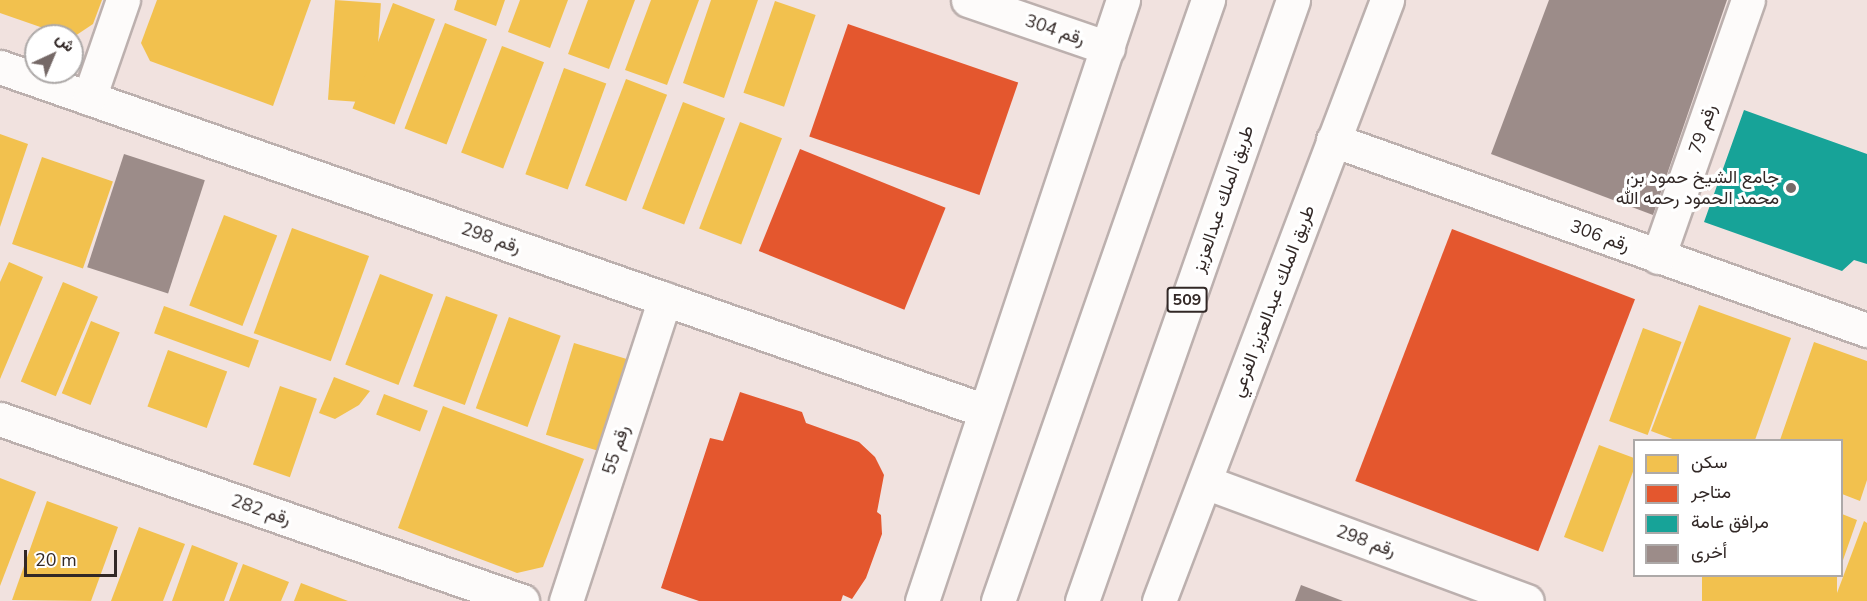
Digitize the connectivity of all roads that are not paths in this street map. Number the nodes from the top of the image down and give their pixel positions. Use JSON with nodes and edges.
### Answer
{"nodes":[{"id":1,"x":123,"y":0,"type":"edge"},
{"id":2,"x":968,"y":0,"type":"edge"},
{"id":3,"x":1123,"y":0,"type":"edge"},
{"id":4,"x":1130,"y":0,"type":"edge"},
{"id":5,"x":1208,"y":0,"type":"edge"},
{"id":6,"x":1293,"y":0,"type":"edge"},
{"id":7,"x":1381,"y":0,"type":"edge"},
{"id":8,"x":1387,"y":0,"type":"edge"},
{"id":9,"x":1748,"y":0,"type":"edge"},
{"id":10,"x":1372,"y":38,"type":"junction"},
{"id":11,"x":1108,"y":48,"type":"junction"},
{"id":12,"x":0,"y":67,"type":"edge"},
{"id":13,"x":89,"y":98,"type":"junction"},
{"id":14,"x":1333,"y":140,"type":"junction"},
{"id":15,"x":1658,"y":257,"type":"junction"},
{"id":16,"x":665,"y":299,"type":"junction"},
{"id":17,"x":1867,"y":330,"type":"edge"},
{"id":18,"x":983,"y":410,"type":"junction"},
{"id":19,"x":0,"y":419,"type":"edge"},
{"id":20,"x":1205,"y":482,"type":"junction"},
{"id":21,"x":522,"y":601,"type":"edge"},
{"id":22,"x":566,"y":601,"type":"edge"},
{"id":23,"x":922,"y":601,"type":"edge"},
{"id":24,"x":998,"y":601,"type":"edge"},
{"id":25,"x":1082,"y":601,"type":"edge"},
{"id":26,"x":1159,"y":601,"type":"edge"},
{"id":27,"x":1527,"y":601,"type":"edge"}],
"edges":[{"from":1,"to":13,"type":"street"},
{"from":2,"to":11,"type":"street","name":"رقم 304"},
{"from":3,"to":11,"type":"street"},
{"from":4,"to":11,"type":"street"},
{"from":5,"to":24,"type":"street"},
{"from":6,"to":25,"type":"street","name":"طريق الملك عبدالعزيز","number":"509"},
{"from":7,"to":10,"type":"street"},
{"from":8,"to":10,"type":"street","name":"طريق الملك عبدالعزيز الفرعي"},
{"from":9,"to":15,"type":"street","name":"رقم 79"},
{"from":10,"to":14,"type":"street","name":"طريق الملك عبدالعزيز الفرعي"},
{"from":11,"to":18,"type":"street"},
{"from":12,"to":13,"type":"street","name":"رقم 298"},
{"from":13,"to":16,"type":"street","name":"رقم 298"},
{"from":14,"to":15,"type":"street","name":"رقم 306"},
{"from":14,"to":20,"type":"street","name":"طريق الملك عبدالعزيز الفرعي"},
{"from":15,"to":17,"type":"street","name":"رقم 306"},
{"from":16,"to":18,"type":"street","name":"رقم 298"},
{"from":16,"to":22,"type":"street","name":"رقم 55"},
{"from":18,"to":23,"type":"street"},
{"from":19,"to":21,"type":"street","name":"رقم 282"},
{"from":20,"to":26,"type":"street","name":"طريق الملك عبدالعزيز الفرعي"},
{"from":20,"to":27,"type":"street","name":"رقم 298"}]}
